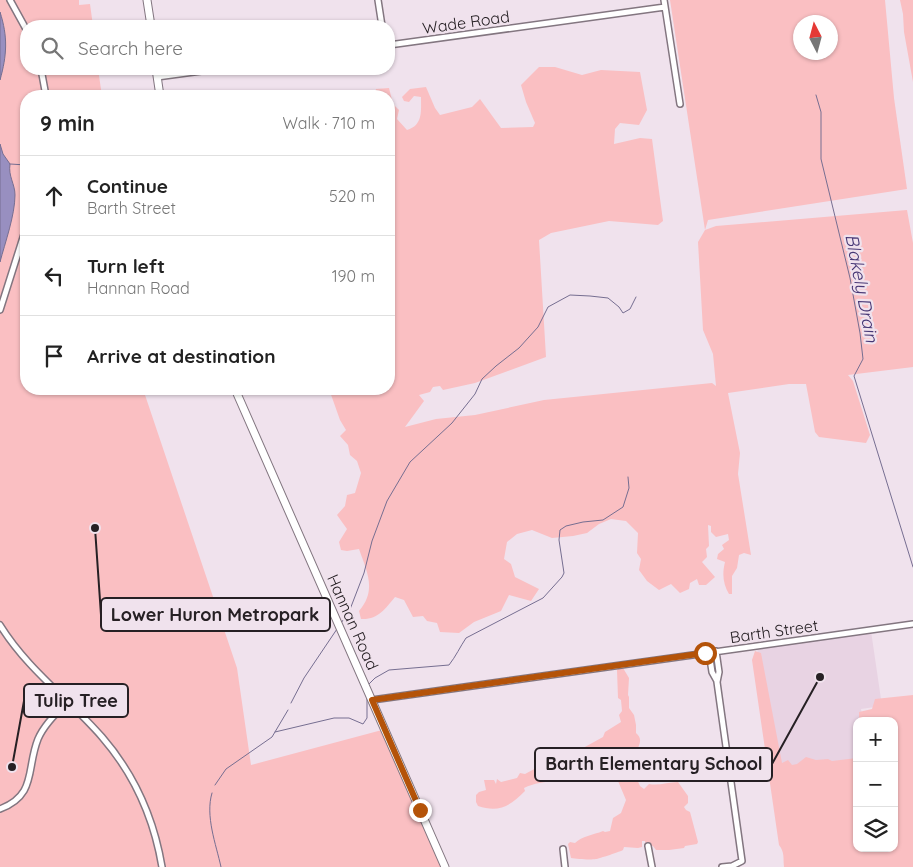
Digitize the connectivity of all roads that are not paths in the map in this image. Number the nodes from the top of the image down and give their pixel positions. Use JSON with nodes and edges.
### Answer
{"nodes":[{"id":1,"x":10,"y":0,"type":"edge"},
{"id":2,"x":147,"y":0,"type":"edge"},
{"id":3,"x":378,"y":0,"type":"edge"},
{"id":4,"x":664,"y":0,"type":"edge"},
{"id":5,"x":665,"y":7,"type":"junction"},
{"id":6,"x":21,"y":20,"type":"edge"},
{"id":7,"x":149,"y":20,"type":"edge"},
{"id":8,"x":381,"y":20,"type":"edge"},
{"id":9,"x":395,"y":44,"type":"edge"},
{"id":10,"x":42,"y":75,"type":"edge"},
{"id":11,"x":157,"y":75,"type":"edge"},
{"id":12,"x":45,"y":90,"type":"edge"},
{"id":13,"x":159,"y":90,"type":"edge"},
{"id":14,"x":680,"y":104,"type":"dead end"},
{"id":15,"x":20,"y":247,"type":"edge"},
{"id":16,"x":0,"y":310,"type":"edge"},
{"id":17,"x":238,"y":395,"type":"edge"},
{"id":18,"x":913,"y":624,"type":"edge"},
{"id":19,"x":0,"y":625,"type":"edge"},
{"id":20,"x":716,"y":651,"type":"junction"},
{"id":21,"x":709,"y":652,"type":"junction"},
{"id":22,"x":718,"y":682,"type":"junction"},
{"id":23,"x":372,"y":700,"type":"junction"},
{"id":24,"x":67,"y":702,"type":"junction"},
{"id":25,"x":0,"y":809,"type":"edge"},
{"id":26,"x":648,"y":846,"type":"dead end"},
{"id":27,"x":563,"y":849,"type":"dead end"},
{"id":28,"x":162,"y":867,"type":"edge"},
{"id":29,"x":445,"y":867,"type":"edge"},
{"id":30,"x":565,"y":867,"type":"edge"},
{"id":31,"x":652,"y":867,"type":"edge"},
{"id":32,"x":722,"y":867,"type":"edge"}],
"edges":[{"from":1,"to":6,"type":"street"},
{"from":2,"to":7,"type":"street"},
{"from":3,"to":8,"type":"street"},
{"from":4,"to":5,"type":"street"},
{"from":5,"to":9,"type":"street","name":"Wade Road"},
{"from":5,"to":14,"type":"street"},
{"from":10,"to":12,"type":"street"},
{"from":11,"to":13,"type":"street"},
{"from":15,"to":16,"type":"street"},
{"from":17,"to":23,"type":"street","name":"Hannan Road"},
{"from":18,"to":20,"type":"street","name":"Barth Street"},
{"from":19,"to":24,"type":"street"},
{"from":20,"to":21,"type":"street","name":"Barth Street"},
{"from":20,"to":22,"type":"street"},
{"from":21,"to":22,"type":"street"},
{"from":21,"to":23,"type":"street","name":"Barth Street"},
{"from":22,"to":32,"type":"street"},
{"from":23,"to":29,"type":"street","name":"Hannan Road"},
{"from":24,"to":25,"type":"street"},
{"from":24,"to":28,"type":"street"},
{"from":26,"to":31,"type":"street"},
{"from":27,"to":30,"type":"street"}]}
